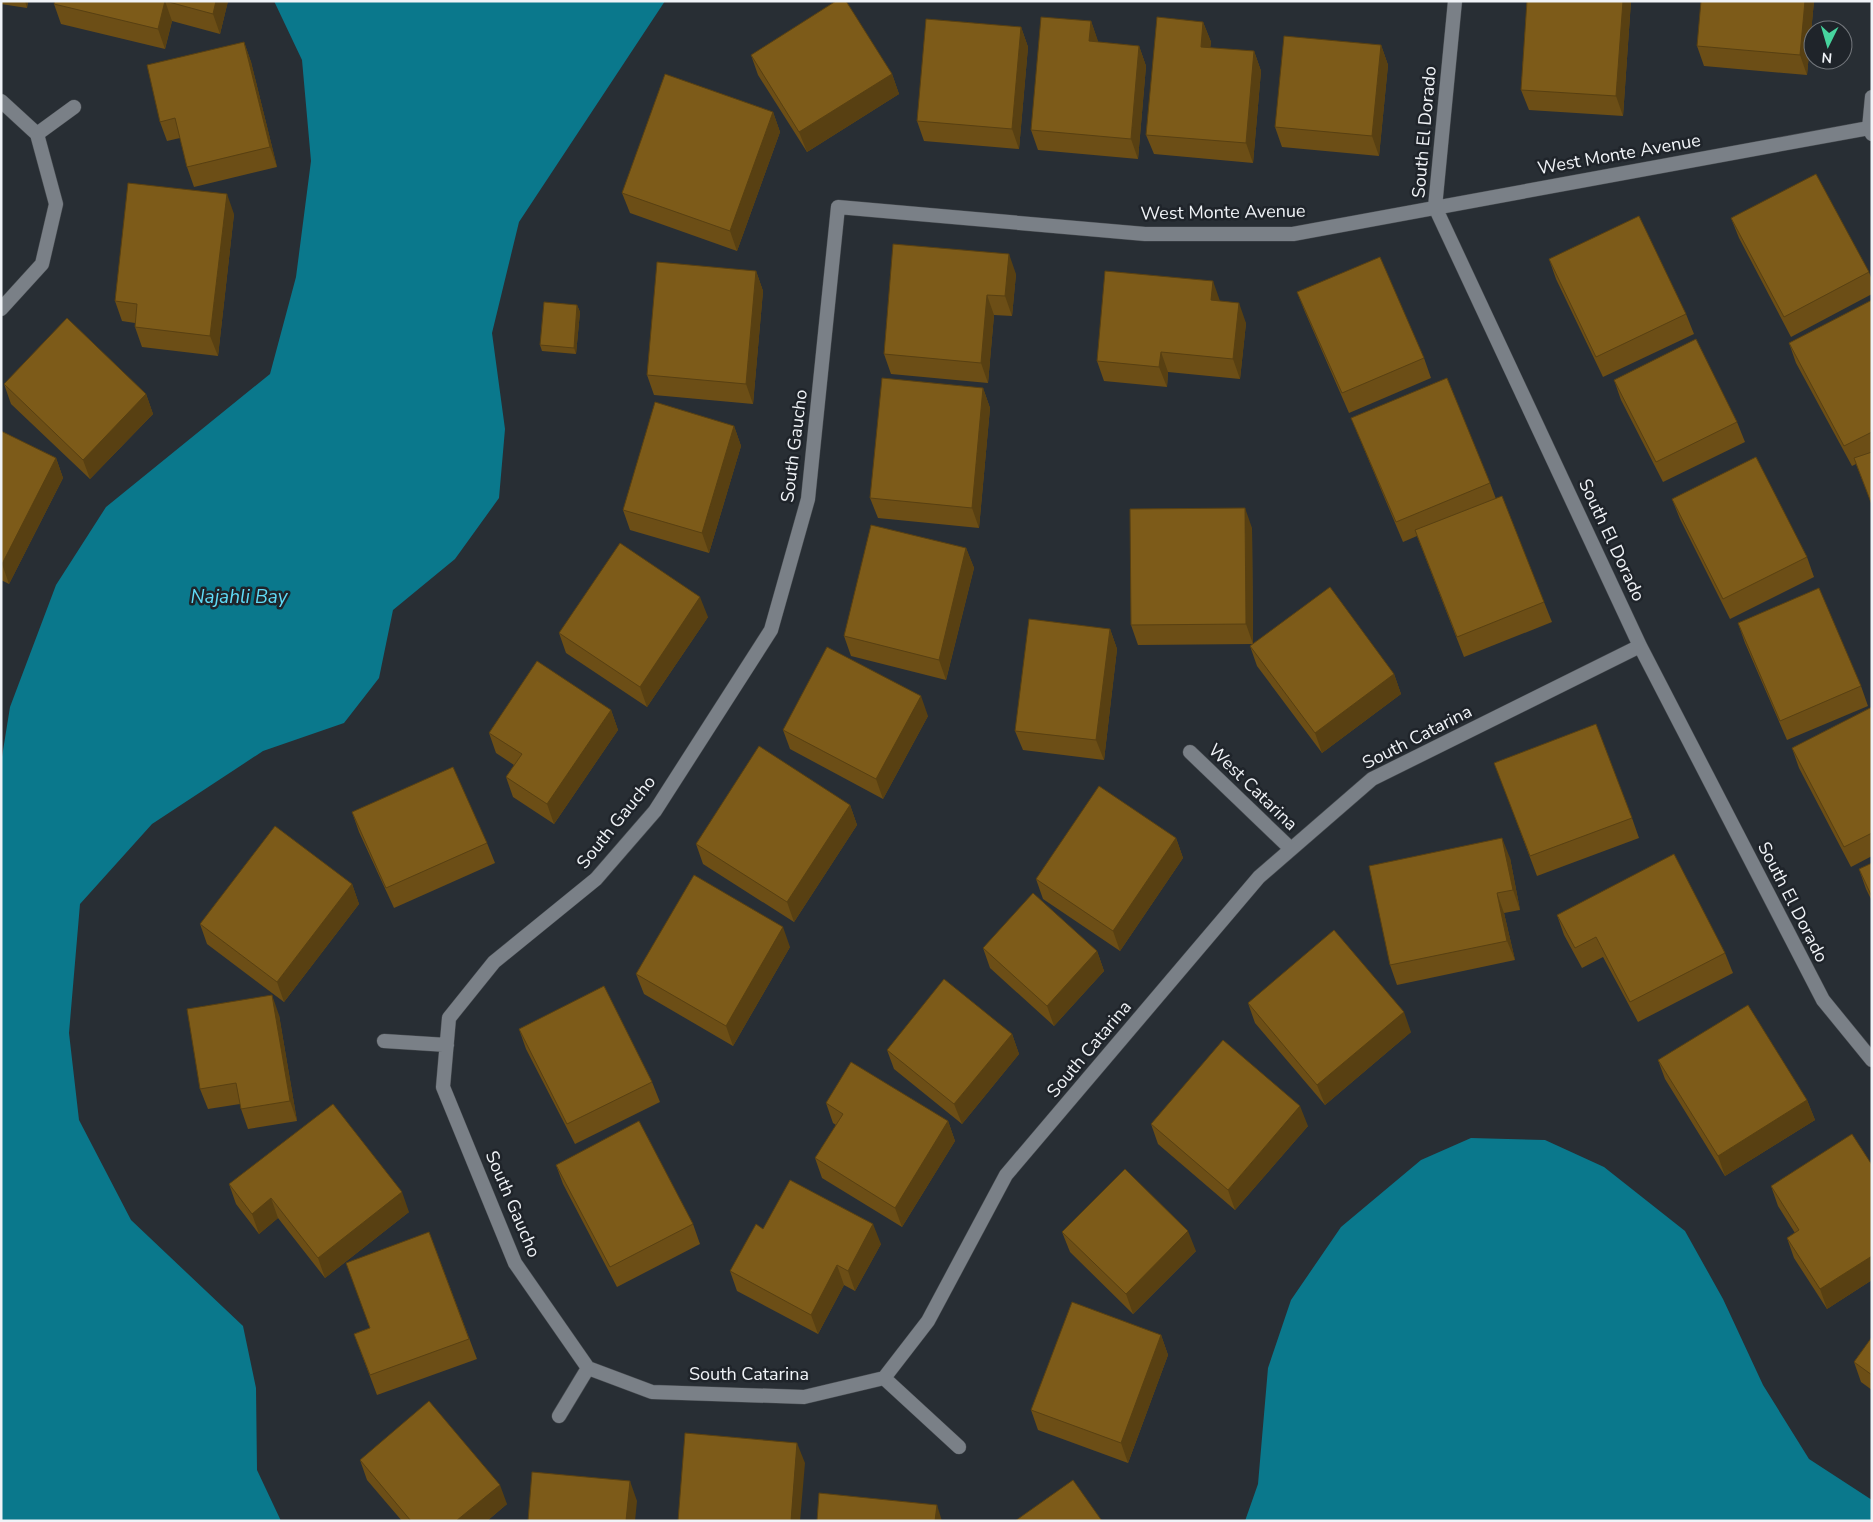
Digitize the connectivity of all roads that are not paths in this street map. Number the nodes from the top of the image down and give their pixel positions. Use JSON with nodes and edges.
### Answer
{"nodes":[{"id":1,"x":1455,"y":1,"type":"edge"},
{"id":2,"x":1872,"y":97,"type":"edge"},
{"id":3,"x":1,"y":101,"type":"edge"},
{"id":4,"x":74,"y":107,"type":"dead end"},
{"id":5,"x":1870,"y":131,"type":"edge"},
{"id":6,"x":36,"y":134,"type":"junction"},
{"id":7,"x":838,"y":207,"type":"joint"},
{"id":8,"x":1435,"y":207,"type":"junction"},
{"id":9,"x":1,"y":309,"type":"edge"},
{"id":10,"x":1640,"y":646,"type":"junction"},
{"id":11,"x":1190,"y":752,"type":"dead end"},
{"id":12,"x":1291,"y":850,"type":"junction"},
{"id":13,"x":384,"y":1041,"type":"dead end"},
{"id":14,"x":447,"y":1045,"type":"junction"},
{"id":15,"x":1872,"y":1060,"type":"edge"},
{"id":16,"x":588,"y":1368,"type":"junction"},
{"id":17,"x":884,"y":1378,"type":"junction"},
{"id":18,"x":559,"y":1416,"type":"dead end"},
{"id":19,"x":959,"y":1447,"type":"dead end"}],
"edges":[{"from":1,"to":8,"type":"street","name":"South El Dorado"},
{"from":2,"to":5,"type":"street"},
{"from":3,"to":6,"type":"street"},
{"from":4,"to":6,"type":"street"},
{"from":5,"to":8,"type":"street","name":"West Monte Avenue"},
{"from":6,"to":9,"type":"street"},
{"from":7,"to":8,"type":"street","name":"West Monte Avenue"},
{"from":7,"to":14,"type":"street","name":"South Gaucho"},
{"from":8,"to":10,"type":"street","name":"South El Dorado"},
{"from":10,"to":12,"type":"street","name":"South Catarina"},
{"from":10,"to":15,"type":"street","name":"South El Dorado"},
{"from":11,"to":12,"type":"street","name":"West Catarina"},
{"from":12,"to":17,"type":"street","name":"South Catarina"},
{"from":13,"to":14,"type":"street"},
{"from":14,"to":16,"type":"street","name":"South Gaucho"},
{"from":16,"to":17,"type":"street","name":"South Catarina"},
{"from":16,"to":18,"type":"street"},
{"from":17,"to":19,"type":"street"}]}
